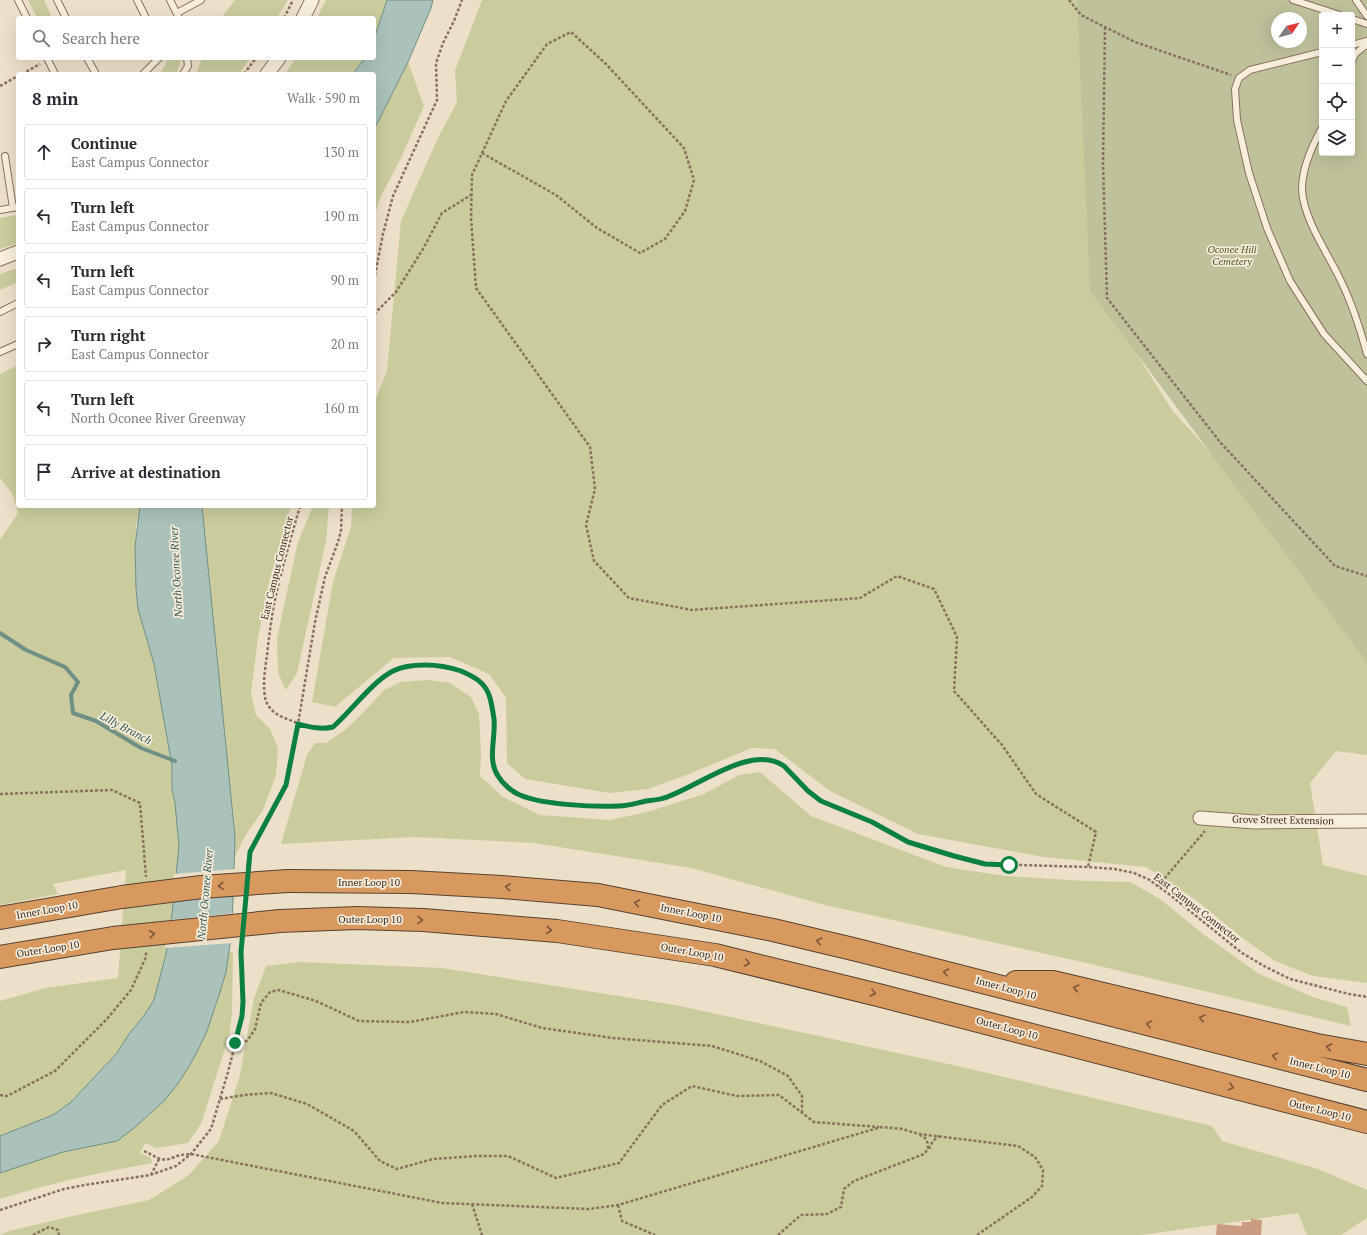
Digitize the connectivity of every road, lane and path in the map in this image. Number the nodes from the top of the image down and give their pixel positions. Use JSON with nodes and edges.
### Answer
{"nodes":[{"id":1,"x":18,"y":0,"type":"edge"},
{"id":2,"x":57,"y":0,"type":"edge"},
{"id":3,"x":137,"y":0,"type":"edge"},
{"id":4,"x":170,"y":0,"type":"edge"},
{"id":5,"x":200,"y":0,"type":"edge"},
{"id":6,"x":294,"y":0,"type":"edge"},
{"id":7,"x":312,"y":0,"type":"edge"},
{"id":8,"x":462,"y":0,"type":"edge"},
{"id":9,"x":1070,"y":0,"type":"edge"},
{"id":10,"x":1293,"y":0,"type":"edge"},
{"id":11,"x":1356,"y":0,"type":"edge"},
{"id":12,"x":1331,"y":12,"type":"edge"},
{"id":13,"x":26,"y":16,"type":"edge"},
{"id":14,"x":65,"y":16,"type":"edge"},
{"id":15,"x":145,"y":16,"type":"edge"},
{"id":16,"x":178,"y":16,"type":"edge"},
{"id":17,"x":285,"y":16,"type":"edge"},
{"id":18,"x":304,"y":16,"type":"edge"},
{"id":19,"x":1367,"y":16,"type":"edge"},
{"id":20,"x":1355,"y":19,"type":"edge"},
{"id":21,"x":1367,"y":24,"type":"edge"},
{"id":22,"x":1105,"y":27,"type":"junction"},
{"id":23,"x":1367,"y":42,"type":"edge"},
{"id":24,"x":1355,"y":44,"type":"edge"},
{"id":25,"x":1319,"y":53,"type":"edge"},
{"id":26,"x":1355,"y":54,"type":"edge"},
{"id":27,"x":48,"y":60,"type":"edge"},
{"id":28,"x":88,"y":60,"type":"edge"},
{"id":29,"x":157,"y":60,"type":"edge"},
{"id":30,"x":188,"y":60,"type":"edge"},
{"id":31,"x":254,"y":60,"type":"edge"},
{"id":32,"x":278,"y":60,"type":"edge"},
{"id":33,"x":42,"y":63,"type":"dead end"},
{"id":34,"x":26,"y":72,"type":"edge"},
{"id":35,"x":54,"y":72,"type":"edge"},
{"id":36,"x":95,"y":72,"type":"edge"},
{"id":37,"x":145,"y":72,"type":"edge"},
{"id":38,"x":185,"y":72,"type":"edge"},
{"id":39,"x":246,"y":72,"type":"edge"},
{"id":40,"x":268,"y":72,"type":"edge"},
{"id":41,"x":16,"y":77,"type":"edge"},
{"id":42,"x":1239,"y":78,"type":"junction"},
{"id":43,"x":0,"y":86,"type":"edge"},
{"id":44,"x":1319,"y":134,"type":"edge"},
{"id":45,"x":482,"y":154,"type":"junction"},
{"id":46,"x":5,"y":156,"type":"dead end"},
{"id":47,"x":471,"y":195,"type":"junction"},
{"id":48,"x":16,"y":208,"type":"edge"},
{"id":49,"x":0,"y":210,"type":"edge"},
{"id":50,"x":16,"y":253,"type":"edge"},
{"id":51,"x":0,"y":259,"type":"edge"},
{"id":52,"x":376,"y":270,"type":"edge"},
{"id":53,"x":16,"y":304,"type":"edge"},
{"id":54,"x":0,"y":312,"type":"edge"},
{"id":55,"x":376,"y":312,"type":"edge"},
{"id":56,"x":16,"y":345,"type":"edge"},
{"id":57,"x":0,"y":352,"type":"edge"},
{"id":58,"x":1367,"y":354,"type":"edge"},
{"id":59,"x":1367,"y":381,"type":"edge"},
{"id":60,"x":299,"y":508,"type":"edge"},
{"id":61,"x":342,"y":508,"type":"edge"},
{"id":62,"x":1367,"y":576,"type":"edge"},
{"id":63,"x":298,"y":724,"type":"junction"},
{"id":64,"x":1200,"y":818,"type":"dead end"},
{"id":65,"x":1216,"y":819,"type":"junction"},
{"id":66,"x":1367,"y":821,"type":"edge"},
{"id":67,"x":1088,"y":867,"type":"junction"},
{"id":68,"x":247,"y":873,"type":"dead end"},
{"id":69,"x":1158,"y":886,"type":"junction"},
{"id":70,"x":0,"y":918,"type":"edge"},
{"id":71,"x":242,"y":936,"type":"dead end"},
{"id":72,"x":0,"y":957,"type":"edge"},
{"id":73,"x":984,"y":982,"type":"junction"},
{"id":74,"x":1367,"y":997,"type":"edge"},
{"id":75,"x":235,"y":1043,"type":"junction"},
{"id":76,"x":1367,"y":1054,"type":"edge"},
{"id":77,"x":1367,"y":1080,"type":"edge"},
{"id":78,"x":220,"y":1099,"type":"junction"},
{"id":79,"x":1296,"y":1104,"type":"junction"},
{"id":80,"x":802,"y":1113,"type":"junction"},
{"id":81,"x":1367,"y":1122,"type":"edge"},
{"id":82,"x":881,"y":1128,"type":"junction"},
{"id":83,"x":919,"y":1134,"type":"junction"},
{"id":84,"x":941,"y":1136,"type":"junction"},
{"id":85,"x":1367,"y":1136,"type":"edge"},
{"id":86,"x":928,"y":1149,"type":"junction"},
{"id":87,"x":144,"y":1151,"type":"dead end"},
{"id":88,"x":191,"y":1154,"type":"junction"},
{"id":89,"x":159,"y":1159,"type":"junction"},
{"id":90,"x":150,"y":1175,"type":"junction"},
{"id":91,"x":472,"y":1204,"type":"junction"},
{"id":92,"x":618,"y":1205,"type":"junction"},
{"id":93,"x":0,"y":1210,"type":"edge"},
{"id":94,"x":33,"y":1235,"type":"edge"},
{"id":95,"x":59,"y":1235,"type":"edge"},
{"id":96,"x":482,"y":1235,"type":"edge"},
{"id":97,"x":655,"y":1235,"type":"edge"},
{"id":98,"x":778,"y":1235,"type":"edge"},
{"id":99,"x":977,"y":1235,"type":"edge"}],
"edges":[{"from":1,"to":13,"type":"lane"},
{"from":2,"to":14,"type":"lane"},
{"from":3,"to":15,"type":"lane"},
{"from":4,"to":16,"type":"lane"},
{"from":5,"to":16,"type":"lane"},
{"from":6,"to":17,"type":"path"},
{"from":7,"to":18,"type":"street"},
{"from":8,"to":52,"type":"path"},
{"from":9,"to":22,"type":"path"},
{"from":10,"to":12,"type":"lane"},
{"from":11,"to":19,"type":"lane"},
{"from":20,"to":21,"type":"lane"},
{"from":22,"to":42,"type":"path"},
{"from":22,"to":62,"type":"path"},
{"from":23,"to":24,"type":"lane"},
{"from":23,"to":26,"type":"lane"},
{"from":25,"to":42,"type":"lane"},
{"from":27,"to":35,"type":"lane"},
{"from":28,"to":36,"type":"lane"},
{"from":29,"to":37,"type":"lane"},
{"from":30,"to":38,"type":"lane"},
{"from":31,"to":39,"type":"path"},
{"from":32,"to":40,"type":"street"},
{"from":33,"to":34,"type":"path"},
{"from":41,"to":43,"type":"path"},
{"from":42,"to":59,"type":"lane"},
{"from":44,"to":58,"type":"lane"},
{"from":45,"to":45,"type":"path"},
{"from":45,"to":47,"type":"path"},
{"from":46,"to":48,"type":"lane"},
{"from":47,"to":55,"type":"path"},
{"from":47,"to":67,"type":"path"},
{"from":48,"to":49,"type":"lane"},
{"from":50,"to":51,"type":"street"},
{"from":53,"to":54,"type":"lane"},
{"from":56,"to":57,"type":"lane"},
{"from":60,"to":63,"type":"path","name":"East Campus Connector"},
{"from":61,"to":63,"type":"path"},
{"from":63,"to":67,"type":"path","name":"East Campus Connector"},
{"from":63,"to":68,"type":"path"},
{"from":64,"to":65,"type":"street","name":"Grove Street Extension"},
{"from":65,"to":66,"type":"street","name":"Grove Street Extension"},
{"from":65,"to":69,"type":"path"},
{"from":67,"to":69,"type":"path","name":"East Campus Connector"},
{"from":69,"to":74,"type":"path","name":"East Campus Connector"},
{"from":73,"to":70,"type":"highway","name":"Inner Loop 10","one_way":true,"bridge":true},
{"from":71,"to":75,"type":"path"},
{"from":72,"to":79,"type":"highway","name":"Outer Loop 10","one_way":true,"bridge":true},
{"from":76,"to":73,"type":"highway","one_way":true},
{"from":77,"to":73,"type":"highway","name":"Inner Loop 10","one_way":true},
{"from":75,"to":78,"type":"path"},
{"from":75,"to":80,"type":"path"},
{"from":78,"to":80,"type":"path"},
{"from":78,"to":88,"type":"path"},
{"from":79,"to":81,"type":"highway","name":"Outer Loop 10"},
{"from":79,"to":85,"type":"highway"},
{"from":80,"to":82,"type":"path"},
{"from":82,"to":83,"type":"path"},
{"from":82,"to":92,"type":"path"},
{"from":83,"to":84,"type":"path"},
{"from":83,"to":86,"type":"path"},
{"from":84,"to":86,"type":"path"},
{"from":84,"to":99,"type":"path"},
{"from":86,"to":98,"type":"path"},
{"from":87,"to":89,"type":"path"},
{"from":88,"to":89,"type":"path"},
{"from":88,"to":90,"type":"path"},
{"from":88,"to":91,"type":"path"},
{"from":89,"to":90,"type":"path"},
{"from":90,"to":93,"type":"path"},
{"from":91,"to":92,"type":"path"},
{"from":91,"to":96,"type":"path"},
{"from":92,"to":97,"type":"path"},
{"from":94,"to":95,"type":"path"}]}
